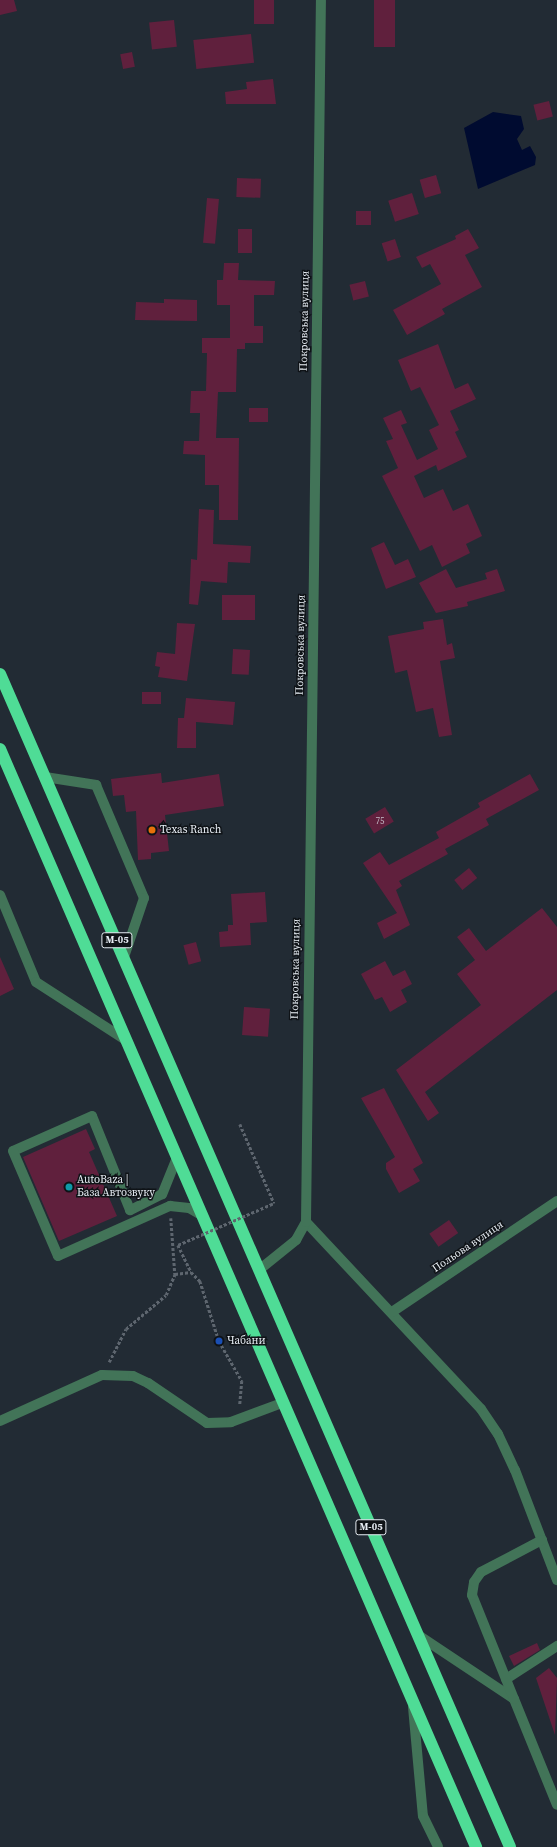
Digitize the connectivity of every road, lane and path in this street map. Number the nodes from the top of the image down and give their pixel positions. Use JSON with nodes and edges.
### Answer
{"nodes":[{"id":1,"x":321,"y":0,"type":"edge"},
{"id":2,"x":0,"y":674,"type":"edge"},
{"id":3,"x":0,"y":749,"type":"edge"},
{"id":4,"x":0,"y":759,"type":"edge"},
{"id":5,"x":45,"y":777,"type":"junction"},
{"id":6,"x":0,"y":895,"type":"edge"},
{"id":7,"x":124,"y":957,"type":"junction"},
{"id":8,"x":124,"y":1039,"type":"junction"},
{"id":9,"x":240,"y":1124,"type":"dead end"},
{"id":10,"x":176,"y":1160,"type":"junction"},
{"id":11,"x":557,"y":1202,"type":"edge"},
{"id":12,"x":170,"y":1206,"type":"junction"},
{"id":13,"x":201,"y":1215,"type":"junction"},
{"id":14,"x":306,"y":1222,"type":"junction"},
{"id":15,"x":260,"y":1270,"type":"junction"},
{"id":16,"x":191,"y":1272,"type":"junction"},
{"id":17,"x":174,"y":1274,"type":"junction"},
{"id":18,"x":392,"y":1312,"type":"junction"},
{"id":19,"x":102,"y":1375,"type":"junction"},
{"id":20,"x":282,"y":1403,"type":"junction"},
{"id":21,"x":0,"y":1421,"type":"edge"},
{"id":22,"x":218,"y":1425,"type":"junction"},
{"id":23,"x":542,"y":1540,"type":"junction"},
{"id":24,"x":557,"y":1580,"type":"edge"},
{"id":25,"x":418,"y":1635,"type":"junction"},
{"id":26,"x":557,"y":1646,"type":"edge"},
{"id":27,"x":506,"y":1679,"type":"junction"},
{"id":28,"x":514,"y":1699,"type":"junction"},
{"id":29,"x":413,"y":1701,"type":"junction"},
{"id":30,"x":557,"y":1804,"type":"edge"},
{"id":31,"x":438,"y":1847,"type":"edge"},
{"id":32,"x":476,"y":1847,"type":"edge"},
{"id":33,"x":510,"y":1847,"type":"edge"}],
"edges":[{"from":1,"to":14,"type":"street","name":"Покровська вулиця"},
{"from":2,"to":5,"type":"highway","number":"М-05"},
{"from":3,"to":4,"type":"street"},
{"from":3,"to":8,"type":"highway","number":"М-05"},
{"from":5,"to":7,"type":"highway","number":"М-05"},
{"from":5,"to":7,"type":"street"},
{"from":6,"to":8,"type":"street"},
{"from":7,"to":15,"type":"highway","number":"М-05"},
{"from":8,"to":10,"type":"highway","number":"М-05"},
{"from":9,"to":16,"type":"path","bridge":true},
{"from":10,"to":12,"type":"street"},
{"from":10,"to":13,"type":"highway","number":"М-05"},
{"from":11,"to":18,"type":"street","name":"Польова вулиця"},
{"from":12,"to":13,"type":"street"},
{"from":12,"to":17,"type":"path"},
{"from":13,"to":20,"type":"highway","number":"М-05"},
{"from":14,"to":15,"type":"street","name":"Покровська вулиця"},
{"from":14,"to":18,"type":"street"},
{"from":15,"to":25,"type":"highway","number":"М-05"},
{"from":16,"to":17,"type":"path"},
{"from":16,"to":22,"type":"path"},
{"from":17,"to":19,"type":"path"},
{"from":18,"to":23,"type":"street"},
{"from":19,"to":21,"type":"street"},
{"from":19,"to":22,"type":"street"},
{"from":20,"to":22,"type":"street"},
{"from":20,"to":29,"type":"highway","number":"М-05"},
{"from":23,"to":24,"type":"street"},
{"from":23,"to":27,"type":"street"},
{"from":25,"to":28,"type":"street"},
{"from":25,"to":33,"type":"highway","number":"М-05"},
{"from":26,"to":27,"type":"street"},
{"from":27,"to":28,"type":"street"},
{"from":28,"to":30,"type":"street"},
{"from":29,"to":31,"type":"street"},
{"from":29,"to":32,"type":"highway","number":"М-05"}]}
